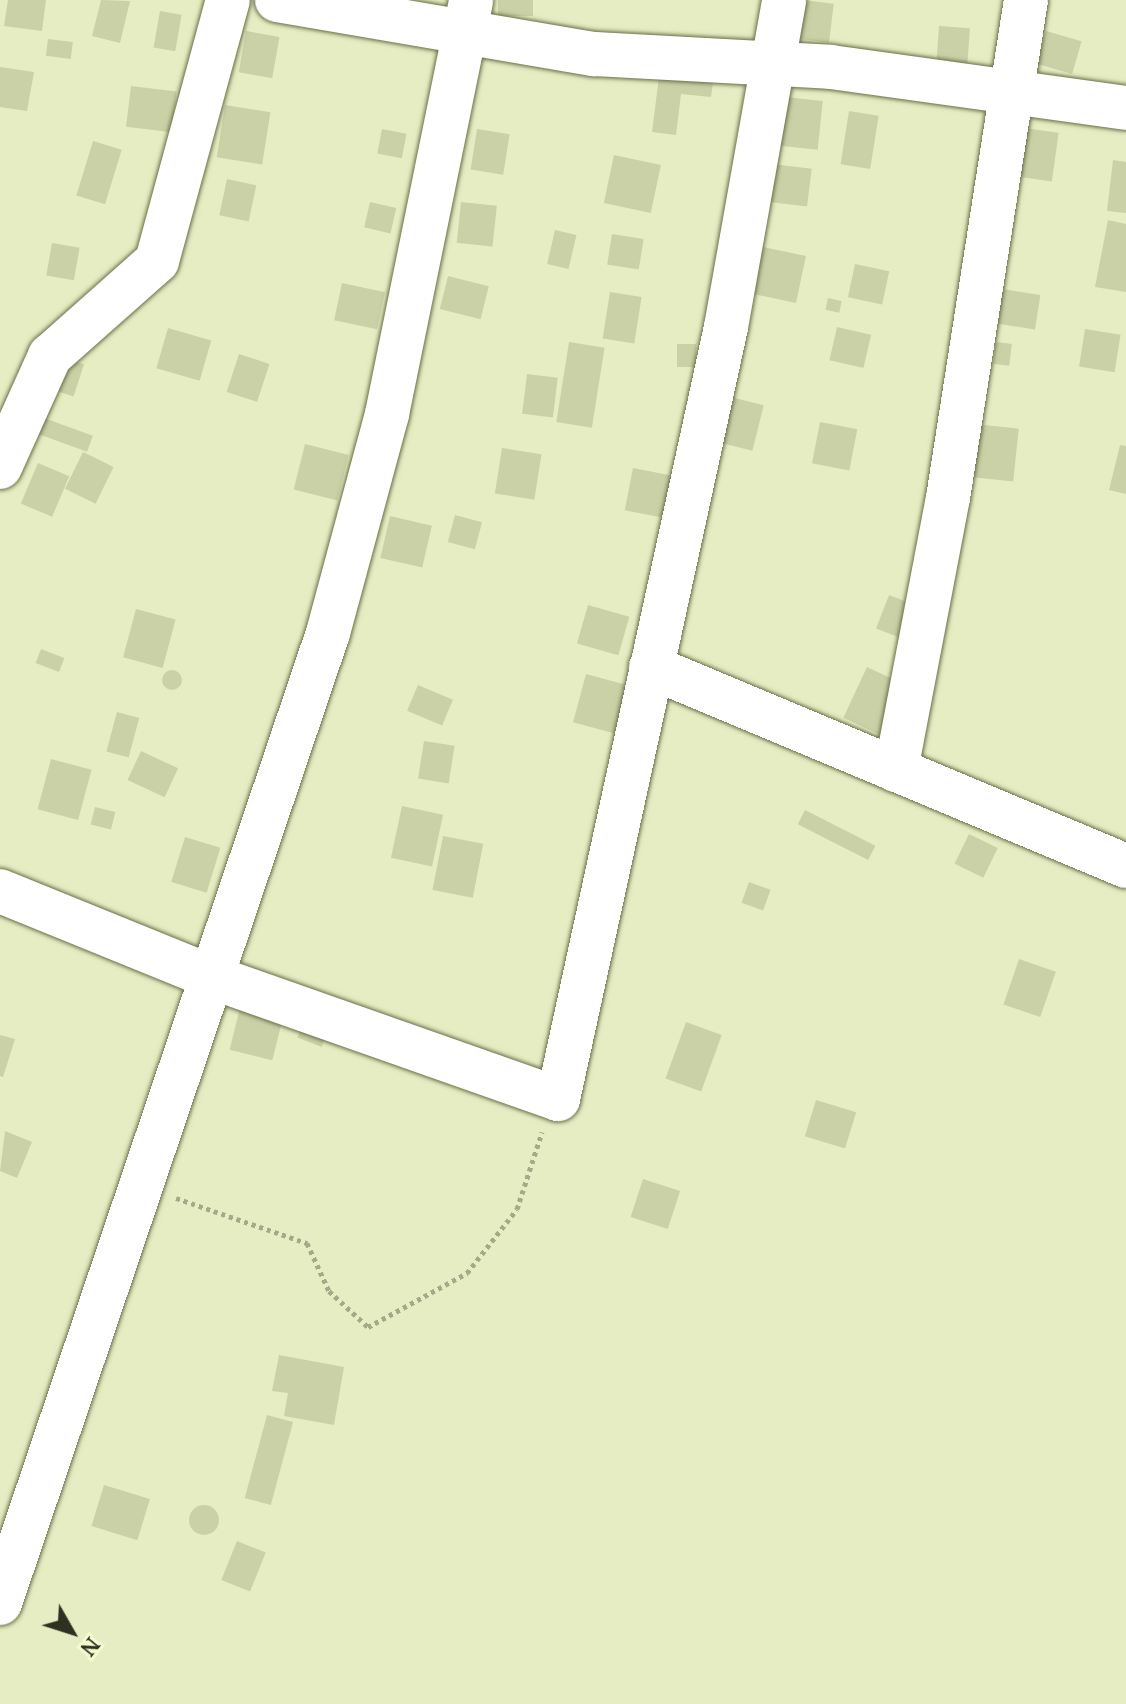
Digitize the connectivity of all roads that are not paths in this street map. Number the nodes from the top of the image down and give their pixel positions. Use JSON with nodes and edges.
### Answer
{"nodes":[{"id":1,"x":228,"y":0,"type":"edge"},
{"id":2,"x":277,"y":0,"type":"edge"},
{"id":3,"x":784,"y":0,"type":"edge"},
{"id":4,"x":1026,"y":0,"type":"edge"},
{"id":5,"x":468,"y":16,"type":"edge"},
{"id":6,"x":776,"y":64,"type":"junction"},
{"id":7,"x":1009,"y":90,"type":"junction"},
{"id":8,"x":1126,"y":108,"type":"edge"},
{"id":9,"x":0,"y":467,"type":"edge"},
{"id":10,"x":651,"y":667,"type":"junction"},
{"id":11,"x":896,"y":770,"type":"junction"},
{"id":12,"x":1126,"y":866,"type":"edge"},
{"id":13,"x":13,"y":907,"type":"edge"},
{"id":14,"x":209,"y":976,"type":"junction"},
{"id":15,"x":0,"y":1603,"type":"edge"}],
"edges":[{"from":1,"to":9,"type":"street"},
{"from":2,"to":5,"type":"street"},
{"from":3,"to":6,"type":"street"},
{"from":4,"to":7,"type":"street"},
{"from":5,"to":6,"type":"street"},
{"from":5,"to":14,"type":"street"},
{"from":6,"to":7,"type":"street"},
{"from":6,"to":10,"type":"street"},
{"from":7,"to":8,"type":"street"},
{"from":7,"to":11,"type":"street"},
{"from":10,"to":11,"type":"street"},
{"from":10,"to":14,"type":"street"},
{"from":11,"to":12,"type":"street"},
{"from":13,"to":14,"type":"street"},
{"from":14,"to":15,"type":"street"}]}
